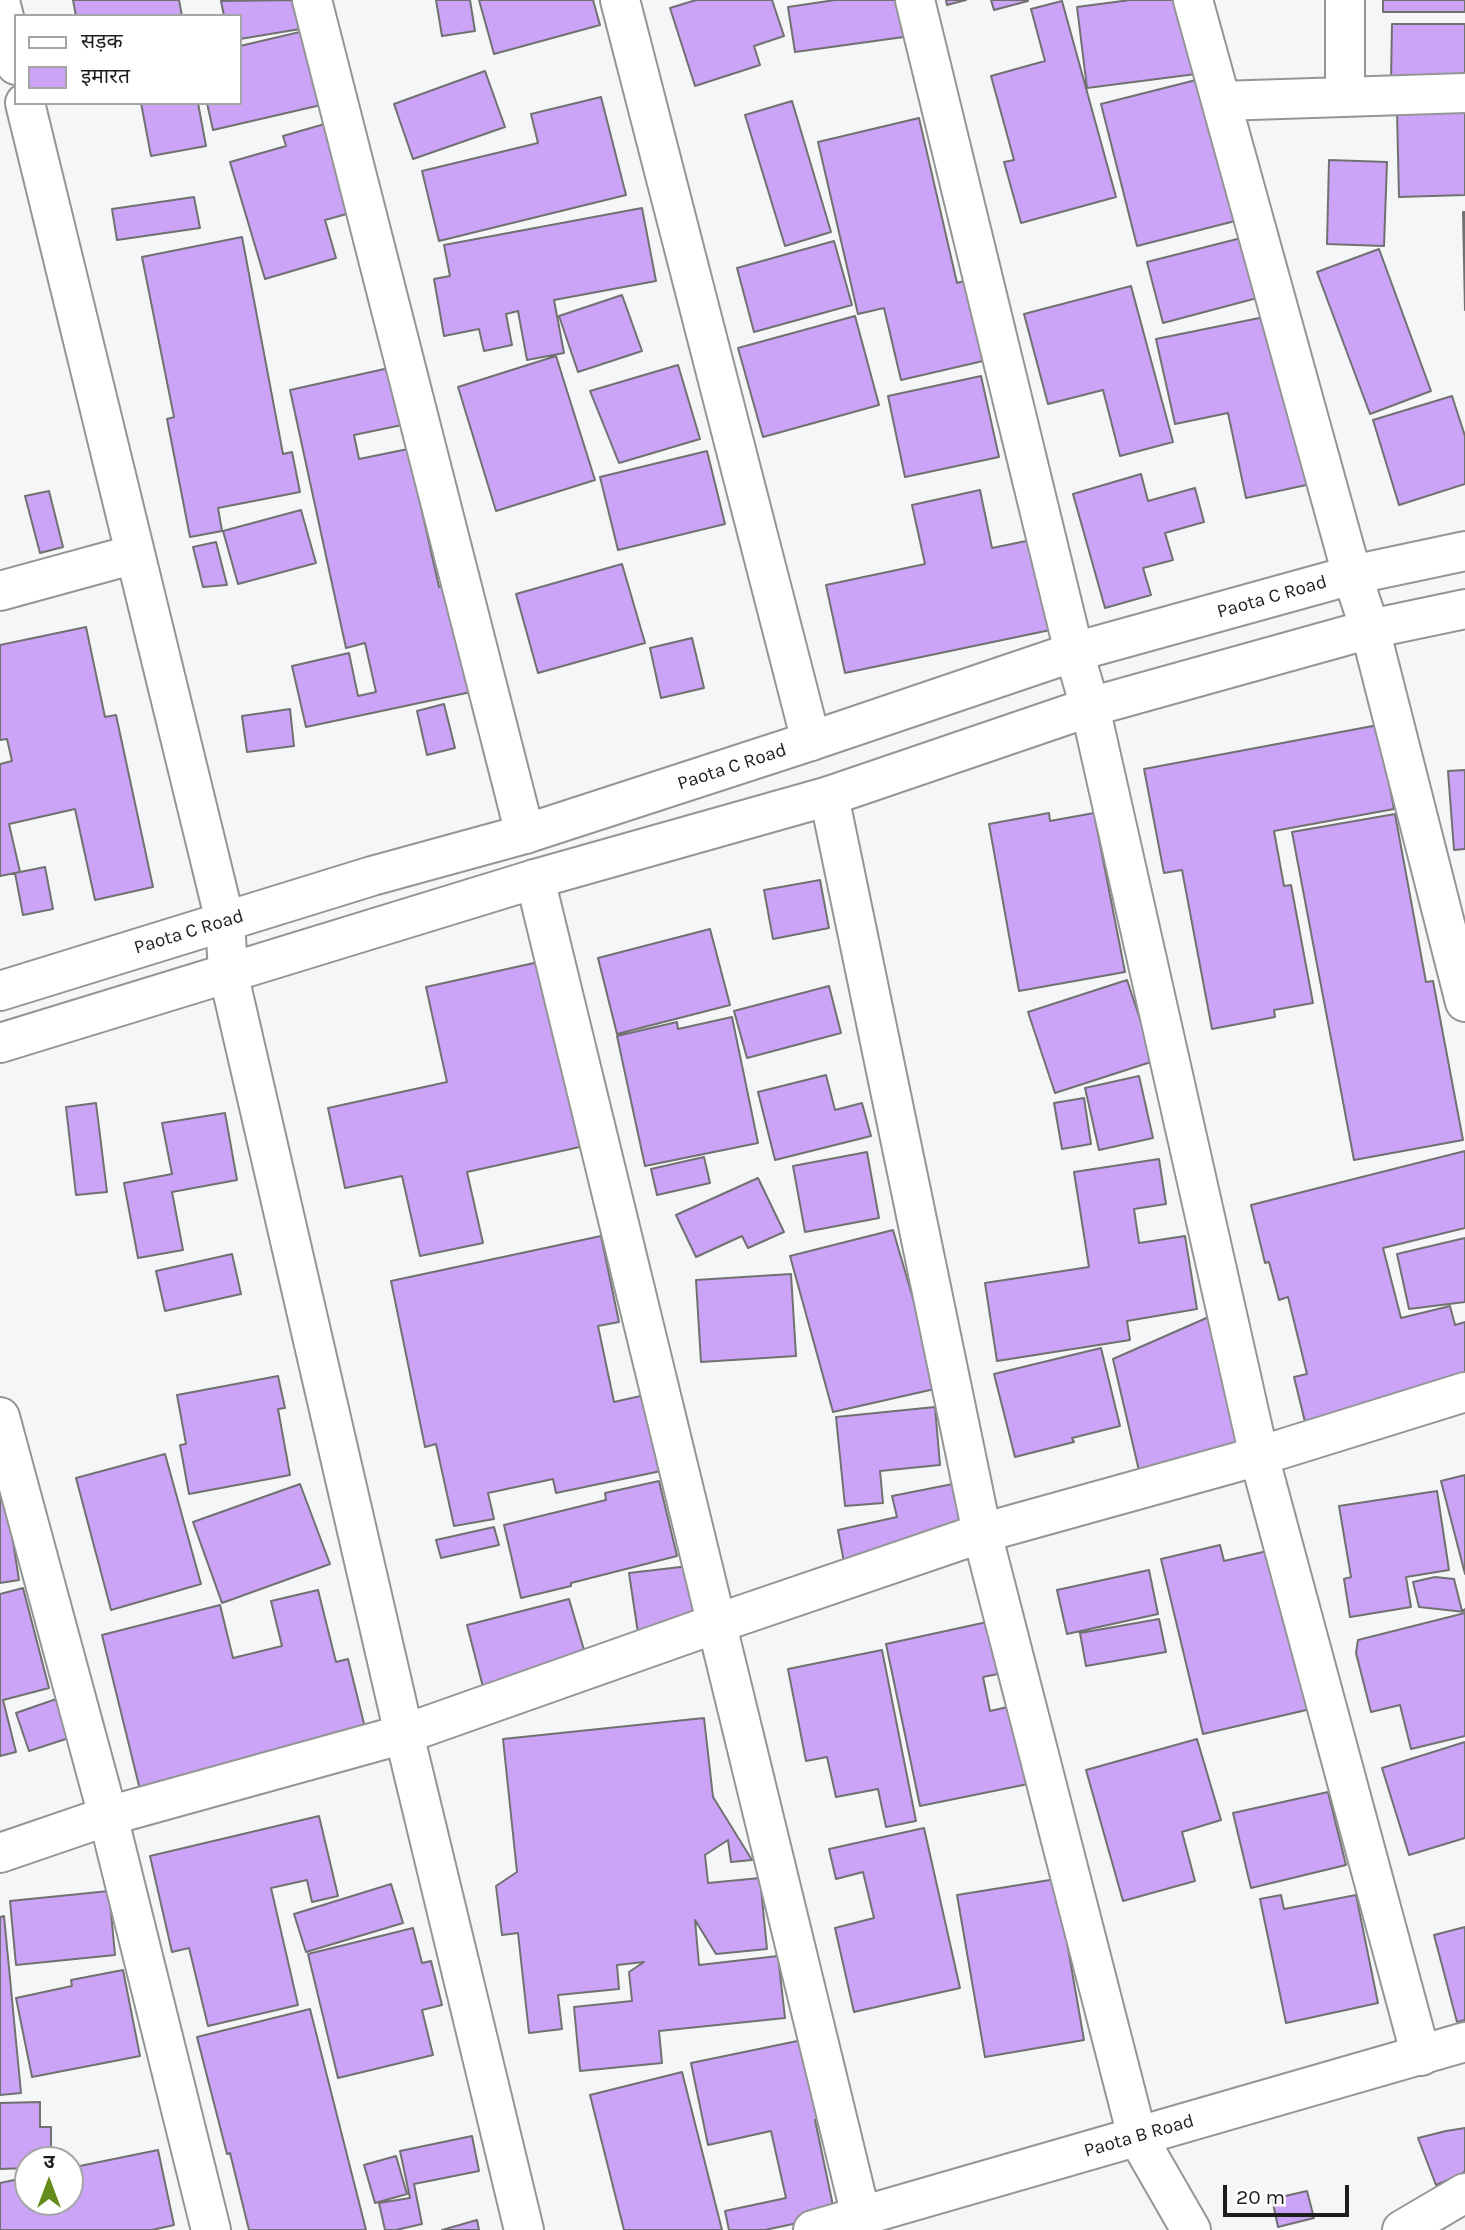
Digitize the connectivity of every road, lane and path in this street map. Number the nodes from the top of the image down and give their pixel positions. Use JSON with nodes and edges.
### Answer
{"nodes":[{"id":1,"x":312,"y":0,"type":"edge"},
{"id":2,"x":620,"y":0,"type":"edge"},
{"id":3,"x":915,"y":0,"type":"edge"},
{"id":4,"x":1193,"y":0,"type":"edge"},
{"id":5,"x":1345,"y":0,"type":"edge"},
{"id":6,"x":0,"y":1,"type":"edge"},
{"id":7,"x":14,"y":57,"type":"edge"},
{"id":8,"x":1465,"y":93,"type":"edge"},
{"id":9,"x":1345,"y":97,"type":"junction"},
{"id":10,"x":1221,"y":101,"type":"junction"},
{"id":11,"x":25,"y":105,"type":"edge"},
{"id":12,"x":1465,"y":551,"type":"edge"},
{"id":13,"x":135,"y":554,"type":"junction"},
{"id":14,"x":1352,"y":575,"type":"junction"},
{"id":15,"x":0,"y":591,"type":"edge"},
{"id":16,"x":1465,"y":609,"type":"edge"},
{"id":17,"x":1370,"y":629,"type":"junction"},
{"id":18,"x":1074,"y":653,"type":"junction"},
{"id":19,"x":1090,"y":707,"type":"junction"},
{"id":20,"x":811,"y":741,"type":"junction"},
{"id":21,"x":829,"y":796,"type":"junction"},
{"id":22,"x":524,"y":834,"type":"junction"},
{"id":23,"x":535,"y":879,"type":"junction"},
{"id":24,"x":225,"y":921,"type":"junction"},
{"id":25,"x":228,"y":972,"type":"junction"},
{"id":26,"x":0,"y":991,"type":"edge"},
{"id":27,"x":1465,"y":1002,"type":"edge"},
{"id":28,"x":0,"y":1042,"type":"edge"},
{"id":29,"x":1465,"y":1392,"type":"edge"},
{"id":30,"x":0,"y":1417,"type":"edge"},
{"id":31,"x":1259,"y":1456,"type":"junction"},
{"id":32,"x":982,"y":1533,"type":"junction"},
{"id":33,"x":718,"y":1623,"type":"junction"},
{"id":34,"x":404,"y":1734,"type":"junction"},
{"id":35,"x":108,"y":1816,"type":"junction"},
{"id":36,"x":0,"y":1853,"type":"edge"},
{"id":37,"x":1465,"y":2042,"type":"edge"},
{"id":38,"x":1421,"y":2056,"type":"junction"},
{"id":39,"x":1137,"y":2136,"type":"junction"},
{"id":40,"x":1452,"y":2210,"type":"edge"},
{"id":41,"x":861,"y":2216,"type":"junction"},
{"id":42,"x":211,"y":2230,"type":"edge"},
{"id":43,"x":524,"y":2230,"type":"edge"},
{"id":44,"x":813,"y":2230,"type":"edge"},
{"id":45,"x":1191,"y":2230,"type":"edge"},
{"id":46,"x":1402,"y":2230,"type":"edge"}],
"edges":[{"from":1,"to":22,"type":"street"},
{"from":2,"to":20,"type":"street"},
{"from":3,"to":18,"type":"street"},
{"from":4,"to":10,"type":"street"},
{"from":5,"to":9,"type":"street"},
{"from":6,"to":7,"type":"street"},
{"from":8,"to":9,"type":"street"},
{"from":9,"to":10,"type":"street"},
{"from":10,"to":14,"type":"street"},
{"from":11,"to":13,"type":"street"},
{"from":12,"to":14,"type":"street","name":"Paota C Road"},
{"from":13,"to":15,"type":"street"},
{"from":13,"to":24,"type":"street"},
{"from":14,"to":17,"type":"street"},
{"from":14,"to":18,"type":"street","name":"Paota C Road"},
{"from":16,"to":17,"type":"street"},
{"from":17,"to":19,"type":"street"},
{"from":17,"to":27,"type":"street"},
{"from":18,"to":19,"type":"street"},
{"from":18,"to":20,"type":"street","name":"Paota C Road"},
{"from":19,"to":21,"type":"street"},
{"from":19,"to":31,"type":"street"},
{"from":20,"to":22,"type":"street","name":"Paota C Road"},
{"from":21,"to":23,"type":"street"},
{"from":21,"to":32,"type":"street"},
{"from":22,"to":24,"type":"street","name":"Paota C Road"},
{"from":23,"to":25,"type":"street"},
{"from":23,"to":33,"type":"street"},
{"from":24,"to":25,"type":"street"},
{"from":24,"to":26,"type":"street","name":"Paota C Road"},
{"from":25,"to":28,"type":"street"},
{"from":25,"to":34,"type":"street"},
{"from":29,"to":31,"type":"street"},
{"from":30,"to":35,"type":"street"},
{"from":31,"to":32,"type":"street"},
{"from":31,"to":38,"type":"street"},
{"from":32,"to":33,"type":"street"},
{"from":32,"to":39,"type":"street"},
{"from":33,"to":34,"type":"street"},
{"from":33,"to":41,"type":"street"},
{"from":34,"to":35,"type":"street"},
{"from":34,"to":43,"type":"street"},
{"from":35,"to":36,"type":"street"},
{"from":35,"to":42,"type":"street"},
{"from":37,"to":38,"type":"street","name":"Paota B Road"},
{"from":38,"to":39,"type":"street","name":"Paota B Road"},
{"from":39,"to":41,"type":"street","name":"Paota B Road"},
{"from":39,"to":45,"type":"street"},
{"from":40,"to":46,"type":"street"},
{"from":41,"to":44,"type":"street","name":"Paota B Road"}]}
